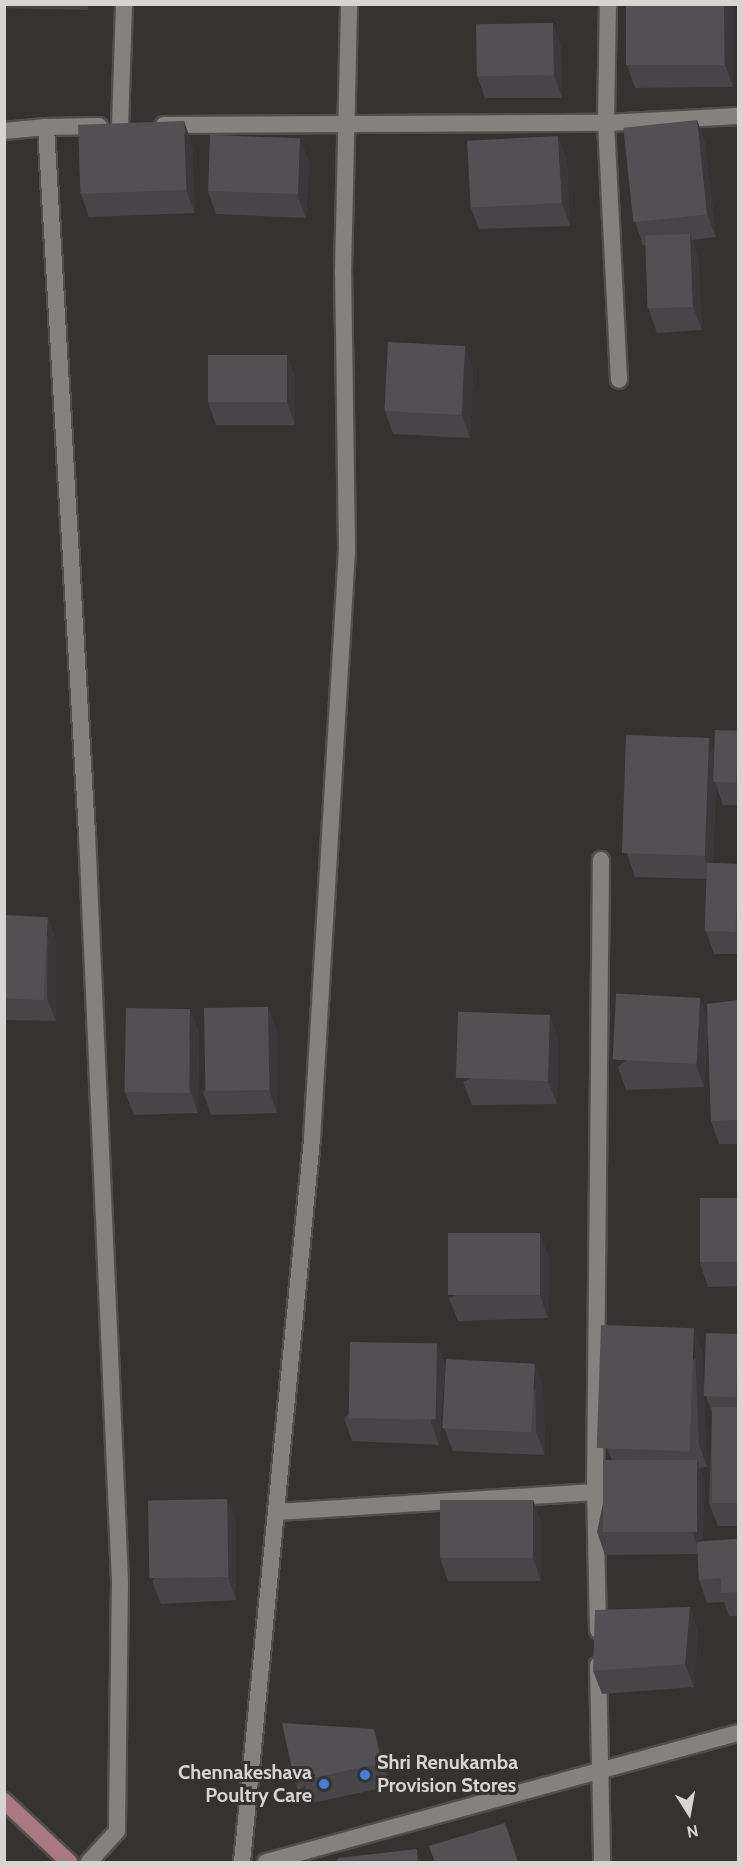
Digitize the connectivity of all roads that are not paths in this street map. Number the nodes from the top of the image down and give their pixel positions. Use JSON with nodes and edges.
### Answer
{"nodes":[{"id":1,"x":124,"y":4,"type":"edge"},
{"id":2,"x":349,"y":4,"type":"edge"},
{"id":3,"x":608,"y":4,"type":"edge"},
{"id":4,"x":738,"y":116,"type":"edge"},
{"id":5,"x":347,"y":122,"type":"junction"},
{"id":6,"x":606,"y":123,"type":"junction"},
{"id":7,"x":120,"y":126,"type":"junction"},
{"id":8,"x":46,"y":127,"type":"junction"},
{"id":9,"x":4,"y":131,"type":"edge"},
{"id":10,"x":619,"y":380,"type":"dead end"},
{"id":11,"x":601,"y":860,"type":"dead end"},
{"id":12,"x":595,"y":1492,"type":"junction"},
{"id":13,"x":276,"y":1512,"type":"junction"},
{"id":14,"x":738,"y":1734,"type":"edge"},
{"id":15,"x":600,"y":1771,"type":"junction"},
{"id":16,"x":4,"y":1801,"type":"edge"},
{"id":17,"x":69,"y":1863,"type":"edge"},
{"id":18,"x":89,"y":1863,"type":"edge"},
{"id":19,"x":242,"y":1863,"type":"edge"},
{"id":20,"x":266,"y":1863,"type":"edge"},
{"id":21,"x":602,"y":1863,"type":"edge"}],
"edges":[{"from":1,"to":7,"type":"street"},
{"from":2,"to":5,"type":"street"},
{"from":3,"to":6,"type":"street"},
{"from":4,"to":6,"type":"street"},
{"from":5,"to":6,"type":"street"},
{"from":5,"to":7,"type":"street"},
{"from":5,"to":13,"type":"street"},
{"from":6,"to":10,"type":"street"},
{"from":7,"to":8,"type":"street"},
{"from":8,"to":9,"type":"street"},
{"from":8,"to":18,"type":"street"},
{"from":11,"to":12,"type":"street"},
{"from":12,"to":13,"type":"street"},
{"from":12,"to":15,"type":"street"},
{"from":13,"to":19,"type":"street"},
{"from":14,"to":15,"type":"street"},
{"from":15,"to":20,"type":"street"},
{"from":15,"to":21,"type":"street"},
{"from":16,"to":17,"type":"main road"}]}
